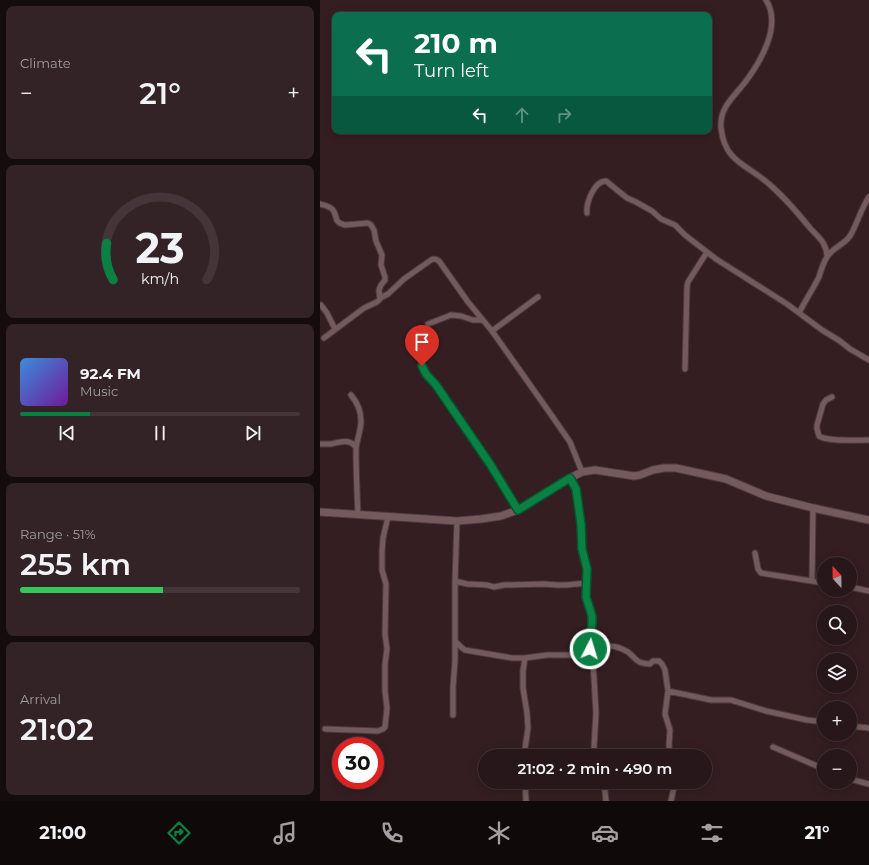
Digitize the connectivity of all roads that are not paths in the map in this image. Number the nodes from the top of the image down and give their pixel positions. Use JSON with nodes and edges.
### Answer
{"nodes":[{"id":1,"x":766,"y":0,"type":"edge"},
{"id":2,"x":869,"y":197,"type":"edge"},
{"id":3,"x":320,"y":204,"type":"edge"},
{"id":4,"x":587,"y":213,"type":"dead end"},
{"id":5,"x":824,"y":242,"type":"junction"},
{"id":6,"x":836,"y":248,"type":"junction"},
{"id":7,"x":707,"y":252,"type":"junction"},
{"id":8,"x":827,"y":256,"type":"junction"},
{"id":9,"x":538,"y":297,"type":"dead end"},
{"id":10,"x":380,"y":299,"type":"junction"},
{"id":11,"x":321,"y":305,"type":"dead end"},
{"id":12,"x":799,"y":313,"type":"junction"},
{"id":13,"x":483,"y":320,"type":"junction"},
{"id":14,"x":428,"y":324,"type":"dead end"},
{"id":15,"x":335,"y":329,"type":"junction"},
{"id":16,"x":492,"y":331,"type":"junction"},
{"id":17,"x":324,"y":338,"type":"dead end"},
{"id":18,"x":434,"y":347,"type":"dead end"},
{"id":19,"x":869,"y":360,"type":"edge"},
{"id":20,"x":685,"y":369,"type":"dead end"},
{"id":21,"x":351,"y":395,"type":"dead end"},
{"id":22,"x":832,"y":397,"type":"dead end"},
{"id":23,"x":869,"y":440,"type":"edge"},
{"id":24,"x":320,"y":444,"type":"edge"},
{"id":25,"x":356,"y":447,"type":"junction"},
{"id":26,"x":582,"y":472,"type":"junction"},
{"id":27,"x":570,"y":478,"type":"junction"},
{"id":28,"x":813,"y":508,"type":"junction"},
{"id":29,"x":518,"y":510,"type":"junction"},
{"id":30,"x":320,"y":512,"type":"edge"},
{"id":31,"x":358,"y":514,"type":"junction"},
{"id":32,"x":388,"y":517,"type":"junction"},
{"id":33,"x":869,"y":520,"type":"edge"},
{"id":34,"x":457,"y":521,"type":"junction"},
{"id":35,"x":755,"y":553,"type":"dead end"},
{"id":36,"x":812,"y":581,"type":"junction"},
{"id":37,"x":455,"y":582,"type":"junction"},
{"id":38,"x":817,"y":582,"type":"edge"},
{"id":39,"x":587,"y":583,"type":"junction"},
{"id":40,"x":857,"y":589,"type":"edge"},
{"id":41,"x":869,"y":591,"type":"edge"},
{"id":42,"x":455,"y":641,"type":"junction"},
{"id":43,"x":590,"y":649,"type":"junction"},
{"id":44,"x":590,"y":657,"type":"junction"},
{"id":45,"x":525,"y":658,"type":"junction"},
{"id":46,"x":668,"y":691,"type":"junction"},
{"id":47,"x":453,"y":715,"type":"dead end"},
{"id":48,"x":817,"y":721,"type":"edge"},
{"id":49,"x":857,"y":727,"type":"edge"},
{"id":50,"x":869,"y":728,"type":"edge"},
{"id":51,"x":325,"y":729,"type":"dead end"},
{"id":52,"x":773,"y":747,"type":"dead end"},
{"id":53,"x":525,"y":749,"type":"edge"},
{"id":54,"x":594,"y":749,"type":"edge"},
{"id":55,"x":669,"y":749,"type":"edge"},
{"id":56,"x":817,"y":766,"type":"edge"},
{"id":57,"x":857,"y":781,"type":"edge"},
{"id":58,"x":869,"y":784,"type":"edge"},
{"id":59,"x":525,"y":789,"type":"edge"},
{"id":60,"x":605,"y":789,"type":"edge"},
{"id":61,"x":674,"y":789,"type":"edge"},
{"id":62,"x":526,"y":801,"type":"edge"},
{"id":63,"x":606,"y":801,"type":"edge"},
{"id":64,"x":672,"y":801,"type":"edge"}],
"edges":[{"from":1,"to":5,"type":"street"},
{"from":2,"to":6,"type":"street"},
{"from":3,"to":10,"type":"street"},
{"from":4,"to":7,"type":"street"},
{"from":5,"to":6,"type":"street"},
{"from":5,"to":8,"type":"street"},
{"from":6,"to":8,"type":"street"},
{"from":7,"to":12,"type":"street"},
{"from":7,"to":20,"type":"street"},
{"from":8,"to":12,"type":"street"},
{"from":9,"to":16,"type":"street"},
{"from":10,"to":13,"type":"street"},
{"from":10,"to":15,"type":"street"},
{"from":11,"to":15,"type":"street"},
{"from":12,"to":19,"type":"street"},
{"from":13,"to":14,"type":"street"},
{"from":13,"to":16,"type":"street"},
{"from":15,"to":17,"type":"street"},
{"from":16,"to":26,"type":"street"},
{"from":18,"to":29,"type":"street"},
{"from":21,"to":25,"type":"street"},
{"from":22,"to":23,"type":"street"},
{"from":24,"to":25,"type":"street"},
{"from":25,"to":31,"type":"street"},
{"from":26,"to":27,"type":"street"},
{"from":26,"to":28,"type":"street"},
{"from":27,"to":29,"type":"street"},
{"from":27,"to":39,"type":"street"},
{"from":28,"to":33,"type":"street"},
{"from":28,"to":36,"type":"street"},
{"from":29,"to":34,"type":"street"},
{"from":30,"to":31,"type":"street"},
{"from":31,"to":32,"type":"street"},
{"from":32,"to":34,"type":"street"},
{"from":32,"to":51,"type":"street"},
{"from":34,"to":37,"type":"street"},
{"from":35,"to":36,"type":"street"},
{"from":36,"to":38,"type":"street"},
{"from":37,"to":39,"type":"street"},
{"from":37,"to":42,"type":"street"},
{"from":39,"to":43,"type":"street"},
{"from":40,"to":41,"type":"street"},
{"from":42,"to":45,"type":"street"},
{"from":42,"to":47,"type":"street"},
{"from":43,"to":44,"type":"street"},
{"from":43,"to":46,"type":"street"},
{"from":44,"to":45,"type":"street"},
{"from":44,"to":54,"type":"street"},
{"from":45,"to":53,"type":"street"},
{"from":46,"to":48,"type":"street"},
{"from":46,"to":55,"type":"street"},
{"from":49,"to":50,"type":"street"},
{"from":52,"to":56,"type":"street"},
{"from":57,"to":58,"type":"street"},
{"from":59,"to":62,"type":"street"},
{"from":60,"to":63,"type":"street"},
{"from":61,"to":64,"type":"street"}]}
